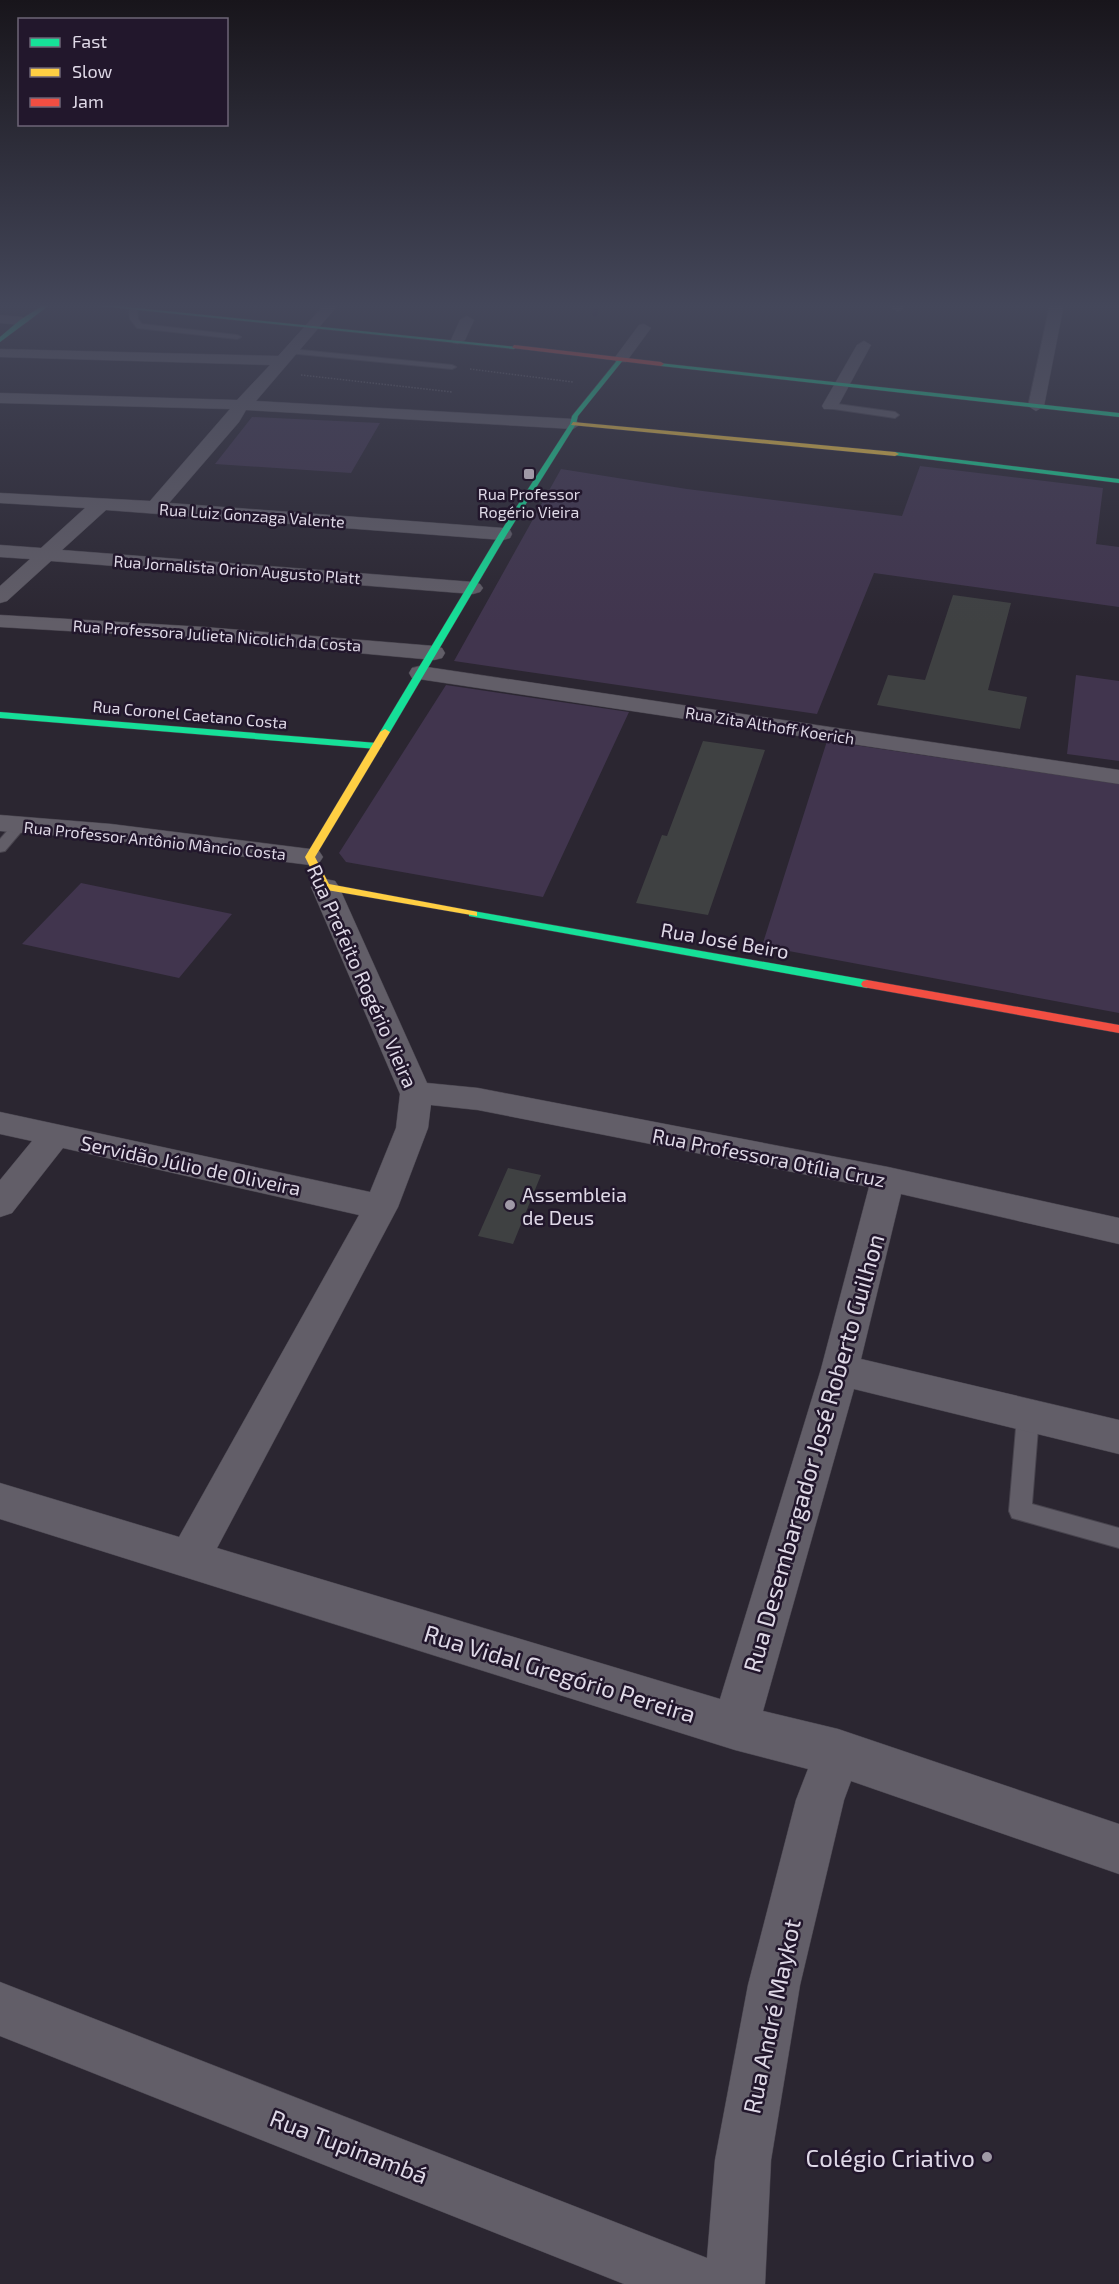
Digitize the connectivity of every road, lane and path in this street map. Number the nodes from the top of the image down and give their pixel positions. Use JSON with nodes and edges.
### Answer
{"nodes":[{"id":1,"x":238,"y":411,"type":"edge"},
{"id":2,"x":339,"y":411,"type":"edge"},
{"id":3,"x":580,"y":411,"type":"edge"},
{"id":4,"x":863,"y":411,"type":"edge"},
{"id":5,"x":1078,"y":411,"type":"edge"},
{"id":6,"x":895,"y":415,"type":"dead end"},
{"id":7,"x":1119,"y":415,"type":"edge"},
{"id":8,"x":573,"y":424,"type":"junction"},
{"id":9,"x":1119,"y":481,"type":"edge"},
{"id":10,"x":0,"y":498,"type":"edge"},
{"id":11,"x":101,"y":504,"type":"junction"},
{"id":12,"x":155,"y":507,"type":"junction"},
{"id":13,"x":503,"y":534,"type":"junction"},
{"id":14,"x":0,"y":551,"type":"edge"},
{"id":15,"x":44,"y":555,"type":"junction"},
{"id":16,"x":473,"y":588,"type":"junction"},
{"id":17,"x":0,"y":597,"type":"edge"},
{"id":18,"x":0,"y":621,"type":"edge"},
{"id":19,"x":434,"y":652,"type":"junction"},
{"id":20,"x":420,"y":673,"type":"junction"},
{"id":21,"x":0,"y":715,"type":"edge"},
{"id":22,"x":377,"y":746,"type":"junction"},
{"id":23,"x":1119,"y":777,"type":"edge"},
{"id":24,"x":10,"y":824,"type":"edge"},
{"id":25,"x":0,"y":848,"type":"edge"},
{"id":26,"x":310,"y":857,"type":"junction"},
{"id":27,"x":325,"y":886,"type":"junction"},
{"id":28,"x":1119,"y":1029,"type":"edge"},
{"id":29,"x":416,"y":1094,"type":"junction"},
{"id":30,"x":0,"y":1123,"type":"edge"},
{"id":31,"x":55,"y":1135,"type":"junction"},
{"id":32,"x":888,"y":1179,"type":"junction"},
{"id":33,"x":0,"y":1204,"type":"edge"},
{"id":34,"x":381,"y":1207,"type":"junction"},
{"id":35,"x":1119,"y":1232,"type":"edge"},
{"id":36,"x":840,"y":1369,"type":"junction"},
{"id":37,"x":1028,"y":1416,"type":"junction"},
{"id":38,"x":1119,"y":1437,"type":"edge"},
{"id":39,"x":0,"y":1501,"type":"edge"},
{"id":40,"x":1119,"y":1538,"type":"edge"},
{"id":41,"x":189,"y":1559,"type":"junction"},
{"id":42,"x":735,"y":1727,"type":"junction"},
{"id":43,"x":838,"y":1753,"type":"junction"},
{"id":44,"x":1119,"y":1849,"type":"edge"},
{"id":45,"x":0,"y":2009,"type":"edge"},
{"id":46,"x":698,"y":2284,"type":"edge"},
{"id":47,"x":735,"y":2284,"type":"edge"}],
"edges":[{"from":1,"to":12,"type":"street"},
{"from":2,"to":8,"type":"street"},
{"from":3,"to":8,"type":"street","name":"Rua Prefeito Rogério Vieira"},
{"from":4,"to":6,"type":"lane"},
{"from":5,"to":7,"type":"street"},
{"from":8,"to":9,"type":"street"},
{"from":8,"to":13,"type":"street","name":"Rua Prefeito Rogério Vieira"},
{"from":10,"to":11,"type":"street","name":"Rua Luiz Gonzaga Valente"},
{"from":11,"to":12,"type":"street","name":"Rua Luiz Gonzaga Valente"},
{"from":11,"to":15,"type":"street"},
{"from":12,"to":13,"type":"street","name":"Rua Luiz Gonzaga Valente"},
{"from":13,"to":16,"type":"street","name":"Rua Prefeito Rogério Vieira"},
{"from":14,"to":15,"type":"street","name":"Rua Jornalista Orion Augusto Platt"},
{"from":15,"to":16,"type":"street","name":"Rua Jornalista Orion Augusto Platt"},
{"from":15,"to":17,"type":"street"},
{"from":16,"to":19,"type":"street","name":"Rua Prefeito Rogério Vieira"},
{"from":18,"to":19,"type":"street","name":"Rua Professora Julieta Nicolich da Costa"},
{"from":19,"to":20,"type":"street","name":"Rua Prefeito Rogério Vieira"},
{"from":20,"to":22,"type":"street","name":"Rua Prefeito Rogério Vieira"},
{"from":20,"to":23,"type":"street","name":"Rua Zita Althoff Koerich"},
{"from":21,"to":22,"type":"street","name":"Rua Coronel Caetano Costa"},
{"from":22,"to":26,"type":"street","name":"Rua Prefeito Rogério Vieira"},
{"from":24,"to":25,"type":"lane"},
{"from":24,"to":26,"type":"street","name":"Rua Professor Antônio Mâncio Costa"},
{"from":26,"to":27,"type":"street","name":"Rua Prefeito Rogério Vieira"},
{"from":27,"to":28,"type":"street","name":"Rua José Beiro"},
{"from":27,"to":29,"type":"street","name":"Rua Prefeito Rogério Vieira"},
{"from":29,"to":32,"type":"street","name":"Rua Professora Otília Cruz"},
{"from":29,"to":34,"type":"street","name":"Rua Prefeito Rogério Vieira"},
{"from":30,"to":31,"type":"street","name":"Servidão Júlio de Oliveira"},
{"from":31,"to":33,"type":"street"},
{"from":31,"to":34,"type":"street","name":"Servidão Júlio de Oliveira"},
{"from":32,"to":35,"type":"street","name":"Rua Professora Otília Cruz"},
{"from":32,"to":36,"type":"street","name":"Rua Desembargador José Roberto Guilhon"},
{"from":34,"to":41,"type":"street","name":"Rua Prefeito Rogério Vieira"},
{"from":36,"to":37,"type":"street"},
{"from":36,"to":42,"type":"street","name":"Rua Desembargador José Roberto Guilhon"},
{"from":37,"to":38,"type":"street"},
{"from":37,"to":40,"type":"lane"},
{"from":39,"to":41,"type":"street","name":"Rua Vidal Gregório Pereira"},
{"from":41,"to":42,"type":"street","name":"Rua Vidal Gregório Pereira"},
{"from":42,"to":43,"type":"street","name":"Rua Vidal Gregório Pereira"},
{"from":43,"to":44,"type":"street","name":"Rua Vidal Gregório Pereira"},
{"from":43,"to":47,"type":"street","name":"Rua André Maykot"},
{"from":45,"to":46,"type":"street","name":"Rua Tupinambá"}]}
